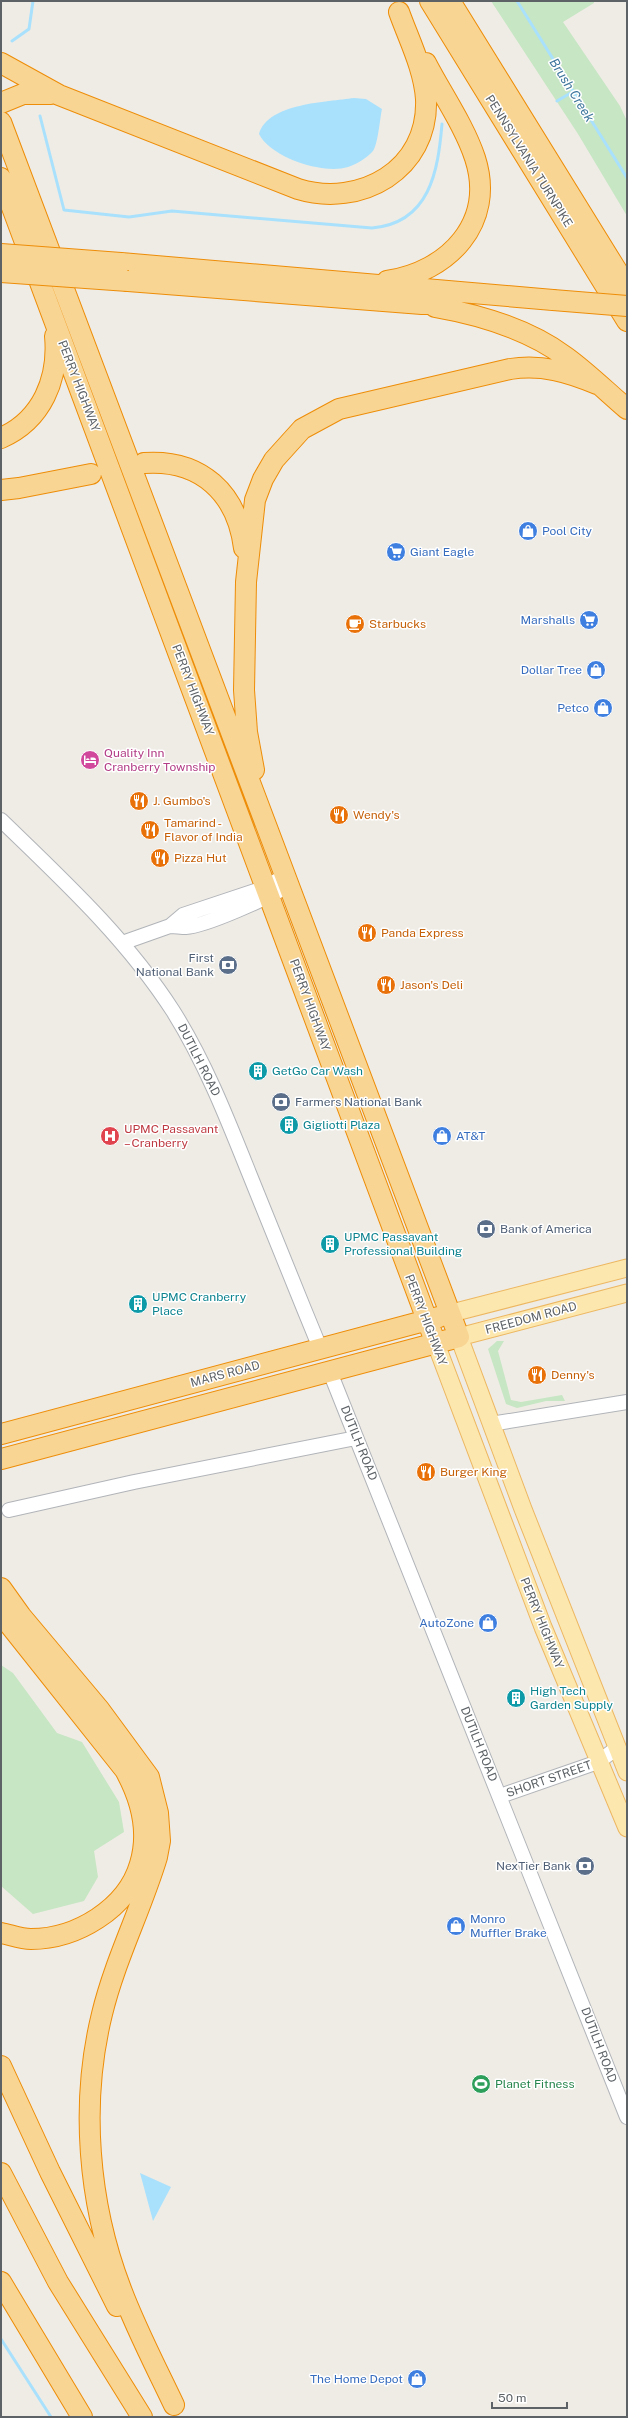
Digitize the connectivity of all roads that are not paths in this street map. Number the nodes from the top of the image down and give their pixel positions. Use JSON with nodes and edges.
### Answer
{"nodes":[{"id":1,"x":430,"y":1,"type":"edge"},
{"id":2,"x":450,"y":1,"type":"edge"},
{"id":3,"x":396,"y":7,"type":"edge"},
{"id":4,"x":1,"y":63,"type":"edge"},
{"id":5,"x":59,"y":96,"type":"junction"},
{"id":6,"x":1,"y":103,"type":"edge"},
{"id":7,"x":1,"y":122,"type":"edge"},
{"id":8,"x":1,"y":178,"type":"edge"},
{"id":9,"x":1,"y":254,"type":"edge"},
{"id":10,"x":1,"y":272,"type":"edge"},
{"id":11,"x":125,"y":272,"type":"junction"},
{"id":12,"x":361,"y":285,"type":"junction"},
{"id":13,"x":627,"y":287,"type":"edge"},
{"id":14,"x":422,"y":304,"type":"junction"},
{"id":15,"x":554,"y":305,"type":"junction"},
{"id":16,"x":627,"y":306,"type":"edge"},
{"id":17,"x":627,"y":316,"type":"edge"},
{"id":18,"x":54,"y":318,"type":"junction"},
{"id":19,"x":627,"y":320,"type":"edge"},
{"id":20,"x":597,"y":384,"type":"junction"},
{"id":21,"x":627,"y":409,"type":"edge"},
{"id":22,"x":1,"y":438,"type":"edge"},
{"id":23,"x":144,"y":464,"type":"dead end"},
{"id":24,"x":91,"y":474,"type":"dead end"},
{"id":25,"x":1,"y":490,"type":"edge"},
{"id":26,"x":246,"y":582,"type":"junction"},
{"id":27,"x":1,"y":820,"type":"edge"},
{"id":28,"x":266,"y":828,"type":"junction"},
{"id":29,"x":286,"y":881,"type":"junction"},
{"id":30,"x":269,"y":891,"type":"junction"},
{"id":31,"x":122,"y":943,"type":"junction"},
{"id":32,"x":627,"y":1268,"type":"edge"},
{"id":33,"x":627,"y":1293,"type":"edge"},
{"id":34,"x":448,"y":1314,"type":"junction"},
{"id":35,"x":426,"y":1320,"type":"junction"},
{"id":36,"x":459,"y":1337,"type":"junction"},
{"id":37,"x":436,"y":1344,"type":"junction"},
{"id":38,"x":320,"y":1348,"type":"junction"},
{"id":39,"x":330,"y":1372,"type":"junction"},
{"id":40,"x":627,"y":1402,"type":"edge"},
{"id":41,"x":47,"y":1421,"type":"junction"},
{"id":42,"x":1,"y":1422,"type":"edge"},
{"id":43,"x":491,"y":1424,"type":"junction"},
{"id":44,"x":1,"y":1434,"type":"edge"},
{"id":45,"x":356,"y":1438,"type":"junction"},
{"id":46,"x":1,"y":1459,"type":"edge"},
{"id":47,"x":9,"y":1510,"type":"dead end"},
{"id":48,"x":1,"y":1588,"type":"edge"},
{"id":49,"x":1,"y":1614,"type":"edge"},
{"id":50,"x":622,"y":1759,"type":"edge"},
{"id":51,"x":598,"y":1762,"type":"junction"},
{"id":52,"x":500,"y":1796,"type":"junction"},
{"id":53,"x":627,"y":1828,"type":"edge"},
{"id":54,"x":1,"y":1933,"type":"edge"},
{"id":55,"x":1,"y":2066,"type":"edge"},
{"id":56,"x":627,"y":2117,"type":"edge"},
{"id":57,"x":1,"y":2173,"type":"edge"},
{"id":58,"x":1,"y":2282,"type":"edge"},
{"id":59,"x":1,"y":2301,"type":"edge"},
{"id":60,"x":177,"y":2411,"type":"edge"},
{"id":61,"x":76,"y":2417,"type":"edge"},
{"id":62,"x":82,"y":2417,"type":"edge"},
{"id":63,"x":142,"y":2417,"type":"edge"}],
"edges":[{"from":1,"to":19,"type":"highway","name":"PENNSYLVANIA TURNPIKE"},
{"from":2,"to":13,"type":"highway","name":"PENNSYLVANIA TURNPIKE"},
{"from":3,"to":5,"type":"highway"},
{"from":3,"to":12,"type":"highway"},
{"from":4,"to":5,"type":"highway"},
{"from":5,"to":6,"type":"highway"},
{"from":7,"to":28,"type":"highway","name":"PERRY HIGHWAY"},
{"from":8,"to":18,"type":"highway","name":"PERRY HIGHWAY"},
{"from":9,"to":11,"type":"highway","bridge":true},
{"from":10,"to":11,"type":"highway","bridge":true},
{"from":11,"to":12,"type":"highway"},
{"from":11,"to":14,"type":"highway"},
{"from":12,"to":15,"type":"highway"},
{"from":14,"to":15,"type":"highway"},
{"from":14,"to":20,"type":"highway"},
{"from":15,"to":16,"type":"highway","bridge":true},
{"from":15,"to":17,"type":"highway"},
{"from":18,"to":22,"type":"highway"},
{"from":18,"to":30,"type":"highway","name":"PERRY HIGHWAY"},
{"from":20,"to":21,"type":"highway"},
{"from":20,"to":26,"type":"highway"},
{"from":23,"to":26,"type":"highway"},
{"from":24,"to":25,"type":"highway"},
{"from":26,"to":28,"type":"highway"},
{"from":27,"to":31,"type":"street","name":"DUTILH ROAD"},
{"from":28,"to":29,"type":"highway","name":"PERRY HIGHWAY"},
{"from":29,"to":30,"type":"street"},
{"from":29,"to":34,"type":"highway","name":"PERRY HIGHWAY"},
{"from":30,"to":31,"type":"street"},
{"from":30,"to":35,"type":"highway","name":"PERRY HIGHWAY"},
{"from":31,"to":38,"type":"street","name":"DUTILH ROAD"},
{"from":32,"to":34,"type":"main road","name":"FREEDOM ROAD"},
{"from":33,"to":36,"type":"main road","name":"FREEDOM ROAD"},
{"from":34,"to":35,"type":"highway","name":"MARS ROAD"},
{"from":34,"to":36,"type":"highway","name":"PERRY HIGHWAY"},
{"from":35,"to":37,"type":"highway","name":"PERRY HIGHWAY"},
{"from":35,"to":38,"type":"highway","name":"MARS ROAD"},
{"from":36,"to":37,"type":"highway","name":"FREEDOM ROAD"},
{"from":36,"to":43,"type":"main road","name":"PERRY HIGHWAY"},
{"from":37,"to":39,"type":"highway","name":"MARS ROAD"},
{"from":37,"to":51,"type":"main road","name":"PERRY HIGHWAY"},
{"from":38,"to":41,"type":"highway","name":"MARS ROAD"},
{"from":39,"to":45,"type":"street","name":"DUTILH ROAD"},
{"from":39,"to":46,"type":"highway","name":"MARS ROAD"},
{"from":40,"to":43,"type":"street"},
{"from":41,"to":42,"type":"highway"},
{"from":41,"to":44,"type":"highway","name":"MARS ROAD"},
{"from":43,"to":50,"type":"main road","name":"PERRY HIGHWAY"},
{"from":45,"to":47,"type":"street"},
{"from":45,"to":52,"type":"street","name":"DUTILH ROAD"},
{"from":48,"to":60,"type":"highway"},
{"from":49,"to":54,"type":"highway"},
{"from":50,"to":51,"type":"street","name":"SHORT STREET"},
{"from":51,"to":52,"type":"street","name":"SHORT STREET"},
{"from":51,"to":53,"type":"main road","name":"PERRY HIGHWAY"},
{"from":52,"to":56,"type":"street","name":"DUTILH ROAD"},
{"from":55,"to":60,"type":"highway"},
{"from":57,"to":63,"type":"highway"},
{"from":58,"to":62,"type":"highway"},
{"from":59,"to":61,"type":"highway"}]}
